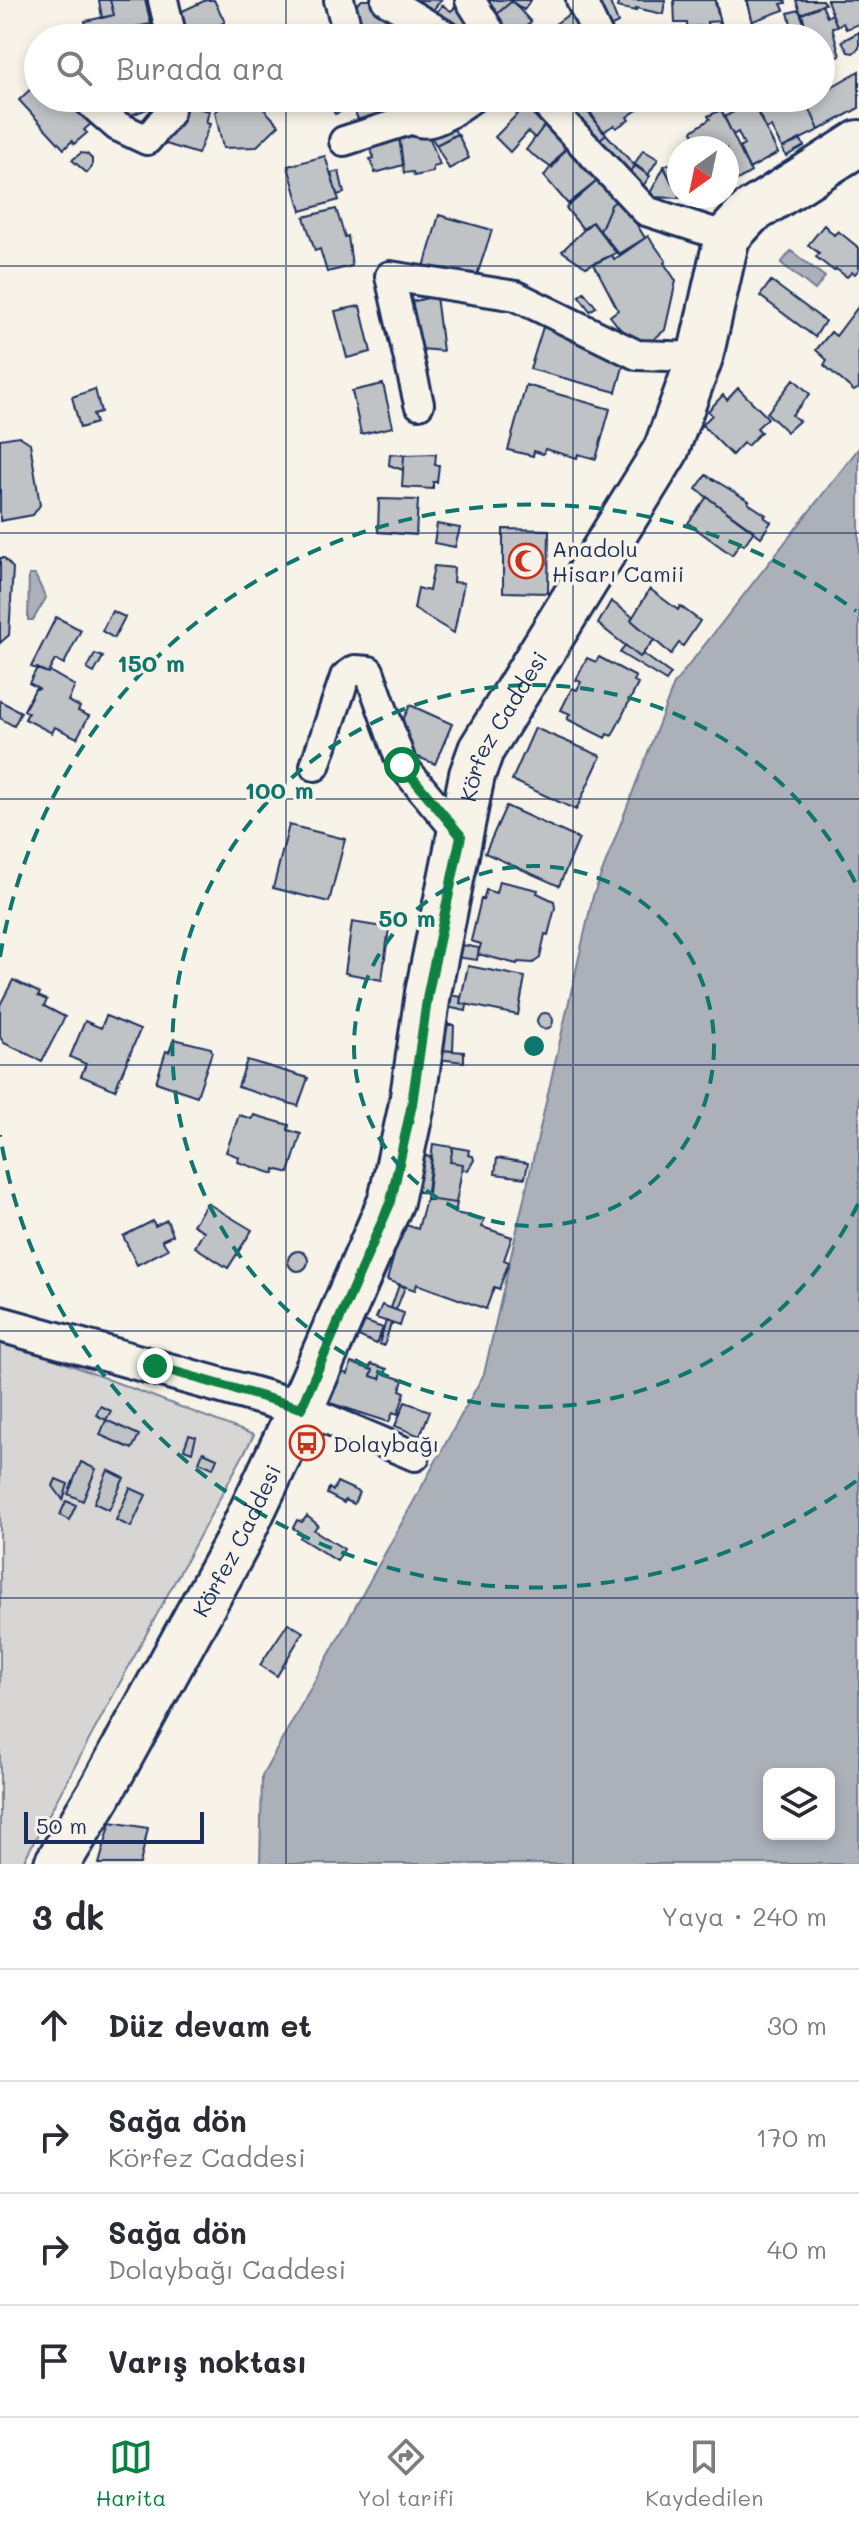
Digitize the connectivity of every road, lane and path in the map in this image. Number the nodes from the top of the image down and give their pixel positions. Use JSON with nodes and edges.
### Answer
{"nodes":[{"id":1,"x":163,"y":0,"type":"edge"},
{"id":2,"x":339,"y":0,"type":"edge"},
{"id":3,"x":386,"y":0,"type":"edge"},
{"id":4,"x":470,"y":0,"type":"edge"},
{"id":5,"x":581,"y":0,"type":"edge"},
{"id":6,"x":731,"y":0,"type":"edge"},
{"id":7,"x":169,"y":24,"type":"edge"},
{"id":8,"x":346,"y":24,"type":"edge"},
{"id":9,"x":426,"y":24,"type":"edge"},
{"id":10,"x":485,"y":24,"type":"edge"},
{"id":11,"x":592,"y":24,"type":"edge"},
{"id":12,"x":737,"y":24,"type":"edge"},
{"id":13,"x":101,"y":112,"type":"edge"},
{"id":14,"x":169,"y":112,"type":"edge"},
{"id":15,"x":398,"y":112,"type":"edge"},
{"id":16,"x":410,"y":112,"type":"edge"},
{"id":17,"x":448,"y":112,"type":"edge"},
{"id":18,"x":553,"y":112,"type":"edge"},
{"id":19,"x":344,"y":141,"type":"dead end"},
{"id":20,"x":859,"y":143,"type":"edge"},
{"id":21,"x":727,"y":237,"type":"junction"},
{"id":22,"x":700,"y":357,"type":"junction"},
{"id":23,"x":419,"y":404,"type":"dead end"},
{"id":24,"x":315,"y":766,"type":"dead end"},
{"id":25,"x":461,"y":836,"type":"junction"},
{"id":26,"x":0,"y":1324,"type":"edge"},
{"id":27,"x":301,"y":1408,"type":"junction"},
{"id":28,"x":415,"y":1456,"type":"dead end"},
{"id":29,"x":57,"y":1864,"type":"edge"}],
"edges":[{"from":1,"to":7,"type":"street"},
{"from":2,"to":8,"type":"street"},
{"from":3,"to":9,"type":"street"},
{"from":4,"to":10,"type":"street"},
{"from":5,"to":11,"type":"street"},
{"from":6,"to":12,"type":"street"},
{"from":13,"to":14,"type":"street"},
{"from":15,"to":19,"type":"street"},
{"from":16,"to":17,"type":"street"},
{"from":18,"to":21,"type":"street"},
{"from":20,"to":21,"type":"main road"},
{"from":21,"to":22,"type":"main road","name":"Körfez Caddesi"},
{"from":22,"to":23,"type":"street"},
{"from":22,"to":25,"type":"main road","name":"Körfez Caddesi"},
{"from":24,"to":25,"type":"street"},
{"from":25,"to":27,"type":"main road","name":"Körfez Caddesi"},
{"from":26,"to":27,"type":"street"},
{"from":27,"to":28,"type":"street"},
{"from":27,"to":29,"type":"main road","name":"Körfez Caddesi"}]}
